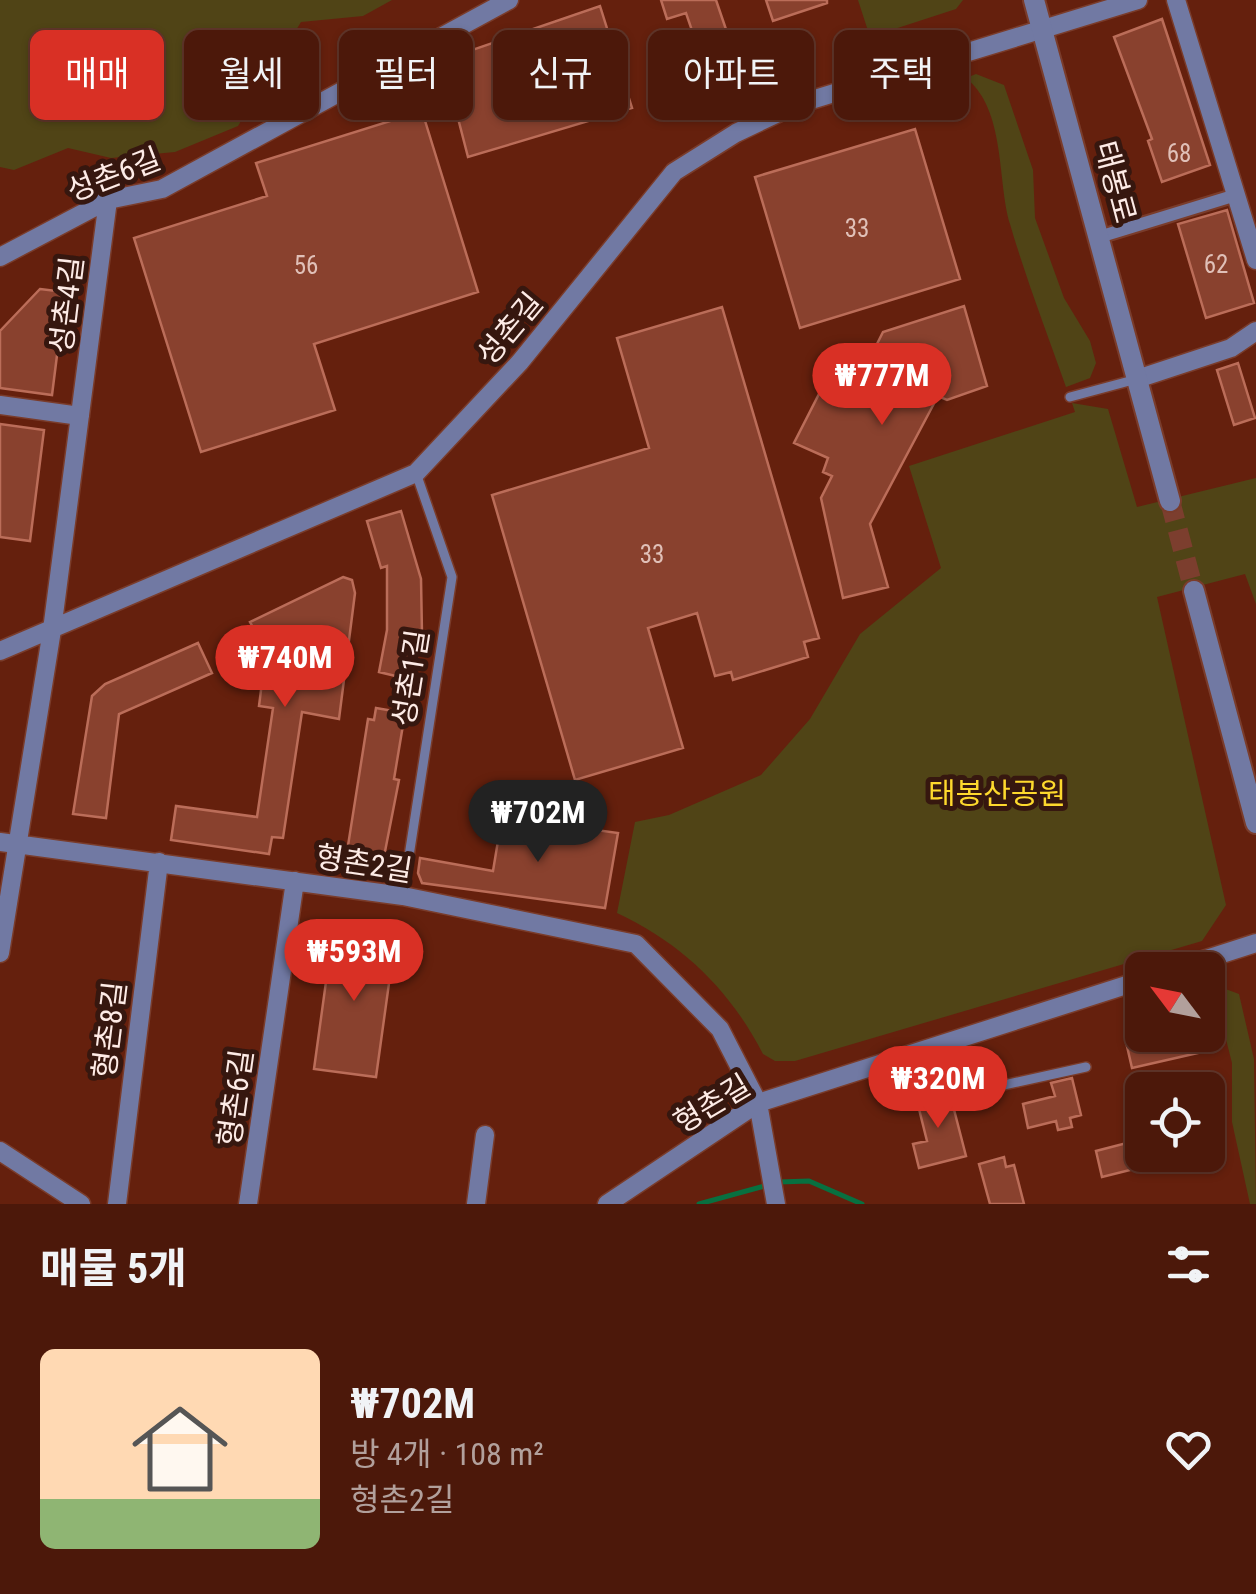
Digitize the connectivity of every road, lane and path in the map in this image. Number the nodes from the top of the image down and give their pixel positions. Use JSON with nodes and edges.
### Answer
{"nodes":[{"id":1,"x":509,"y":0,"type":"edge"},
{"id":2,"x":1034,"y":0,"type":"edge"},
{"id":3,"x":1138,"y":0,"type":"edge"},
{"id":4,"x":1176,"y":0,"type":"edge"},
{"id":5,"x":1043,"y":28,"type":"junction"},
{"id":6,"x":1236,"y":195,"type":"junction"},
{"id":7,"x":108,"y":200,"type":"junction"},
{"id":8,"x":1099,"y":237,"type":"junction"},
{"id":9,"x":0,"y":257,"type":"edge"},
{"id":10,"x":1256,"y":260,"type":"edge"},
{"id":11,"x":1256,"y":331,"type":"edge"},
{"id":12,"x":1137,"y":379,"type":"junction"},
{"id":13,"x":1070,"y":397,"type":"dead end"},
{"id":14,"x":0,"y":405,"type":"edge"},
{"id":15,"x":80,"y":416,"type":"junction"},
{"id":16,"x":416,"y":473,"type":"junction"},
{"id":17,"x":1170,"y":501,"type":"tunnel mouth"},
{"id":18,"x":1194,"y":591,"type":"tunnel mouth"},
{"id":19,"x":52,"y":630,"type":"junction"},
{"id":20,"x":0,"y":651,"type":"edge"},
{"id":21,"x":1256,"y":823,"type":"edge"},
{"id":22,"x":0,"y":842,"type":"edge"},
{"id":23,"x":21,"y":843,"type":"junction"},
{"id":24,"x":159,"y":862,"type":"junction"},
{"id":25,"x":295,"y":881,"type":"junction"},
{"id":26,"x":403,"y":896,"type":"junction"},
{"id":27,"x":1256,"y":943,"type":"edge"},
{"id":28,"x":0,"y":953,"type":"edge"},
{"id":29,"x":1225,"y":953,"type":"edge"},
{"id":30,"x":1125,"y":985,"type":"edge"},
{"id":31,"x":949,"y":1042,"type":"junction"},
{"id":32,"x":1086,"y":1066,"type":"dead end"},
{"id":33,"x":758,"y":1103,"type":"junction"},
{"id":34,"x":485,"y":1135,"type":"dead end"},
{"id":35,"x":0,"y":1150,"type":"edge"},
{"id":36,"x":82,"y":1204,"type":"edge"},
{"id":37,"x":117,"y":1204,"type":"edge"},
{"id":38,"x":248,"y":1204,"type":"edge"},
{"id":39,"x":476,"y":1204,"type":"edge"},
{"id":40,"x":607,"y":1204,"type":"edge"},
{"id":41,"x":776,"y":1204,"type":"edge"}],
"edges":[{"from":1,"to":7,"type":"street","name":"성촌6길"},
{"from":2,"to":5,"type":"street","name":"태봉로"},
{"from":3,"to":5,"type":"street","name":"성촌길"},
{"from":4,"to":6,"type":"street"},
{"from":5,"to":8,"type":"street","name":"태봉로"},
{"from":5,"to":16,"type":"street","name":"성촌길"},
{"from":6,"to":8,"type":"street"},
{"from":6,"to":10,"type":"street"},
{"from":7,"to":9,"type":"street","name":"성촌6길"},
{"from":7,"to":15,"type":"street","name":"성촌4길"},
{"from":8,"to":12,"type":"street","name":"태봉로"},
{"from":11,"to":12,"type":"street"},
{"from":12,"to":13,"type":"lane"},
{"from":12,"to":17,"type":"street","name":"태봉로"},
{"from":14,"to":15,"type":"street"},
{"from":15,"to":19,"type":"street","name":"성촌4길"},
{"from":16,"to":19,"type":"street","name":"성촌길"},
{"from":16,"to":26,"type":"lane","name":"성촌1길"},
{"from":18,"to":21,"type":"street"},
{"from":19,"to":20,"type":"street","name":"성촌길"},
{"from":19,"to":23,"type":"street","name":"성촌4길"},
{"from":22,"to":23,"type":"street","name":"형촌2길"},
{"from":23,"to":24,"type":"street","name":"형촌2길"},
{"from":23,"to":28,"type":"street","name":"성촌4길"},
{"from":24,"to":25,"type":"street","name":"형촌2길"},
{"from":24,"to":37,"type":"street","name":"형촌8길"},
{"from":25,"to":26,"type":"street","name":"형촌2길"},
{"from":25,"to":38,"type":"street","name":"형촌6길"},
{"from":26,"to":33,"type":"street","name":"형촌2길"},
{"from":27,"to":29,"type":"street"},
{"from":30,"to":31,"type":"street","name":"형촌길"},
{"from":31,"to":32,"type":"lane"},
{"from":31,"to":33,"type":"street","name":"형촌길"},
{"from":33,"to":40,"type":"street","name":"형촌길"},
{"from":33,"to":41,"type":"street","name":"형촌2길"},
{"from":34,"to":39,"type":"street"},
{"from":35,"to":36,"type":"street"}]}
